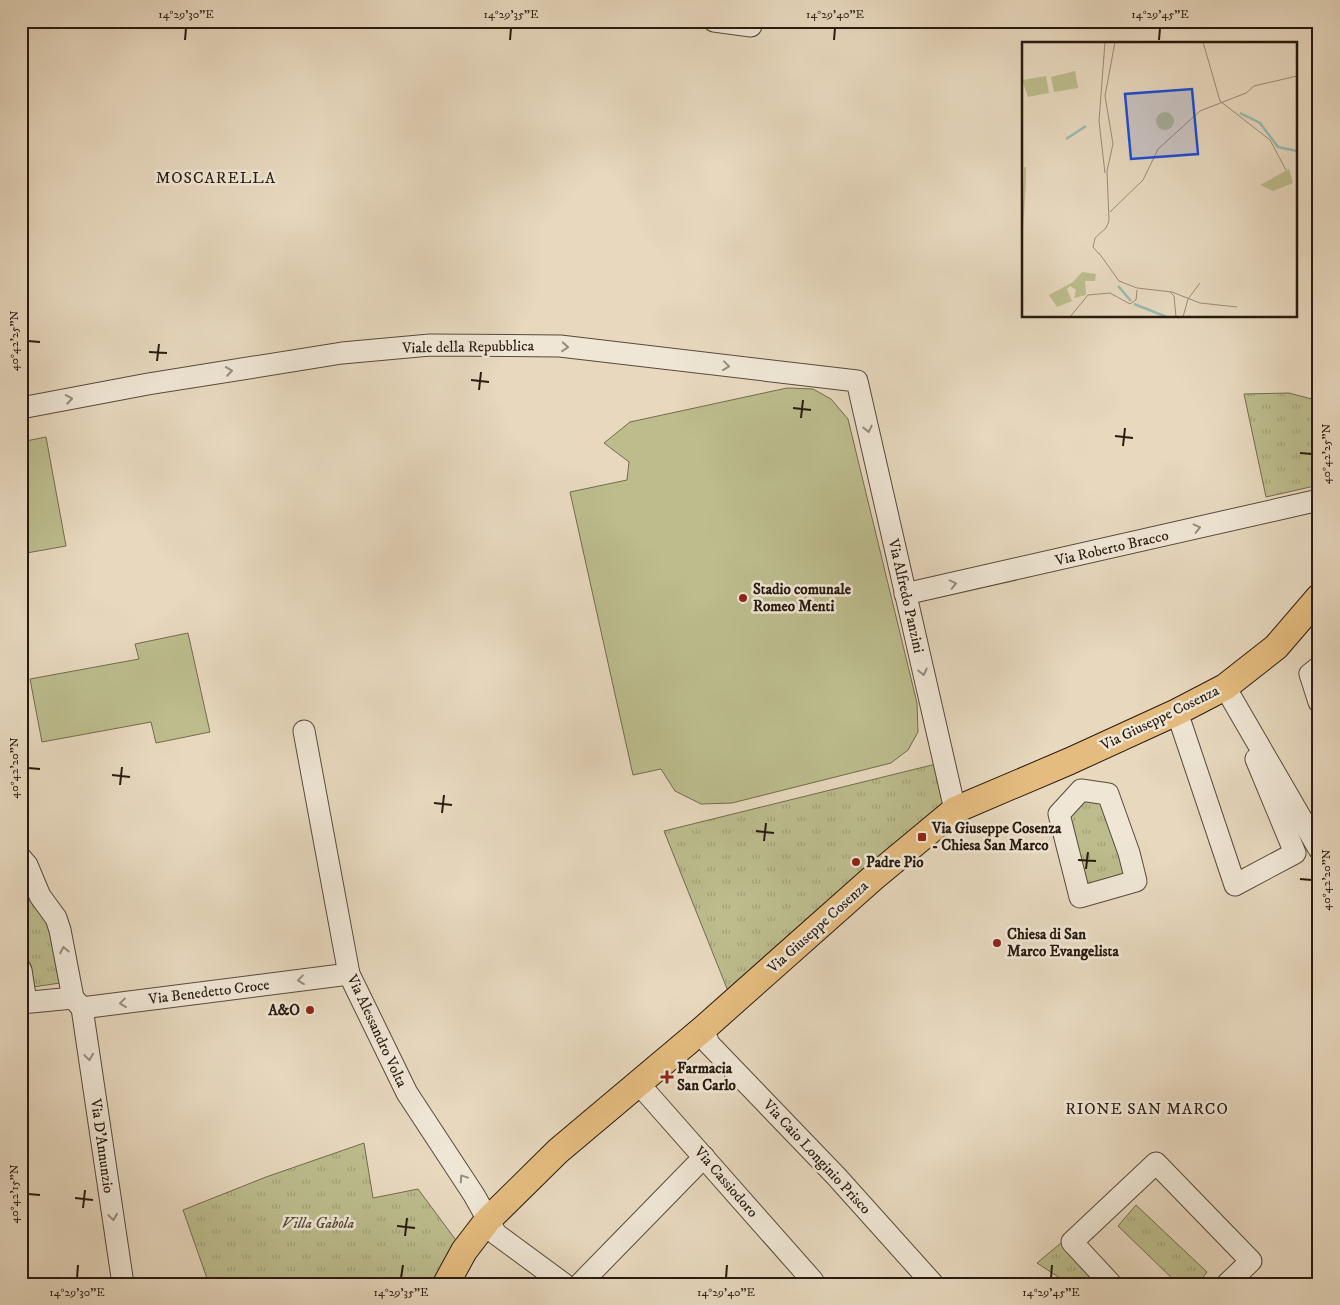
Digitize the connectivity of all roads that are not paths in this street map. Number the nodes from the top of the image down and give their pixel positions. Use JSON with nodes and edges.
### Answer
{"nodes":[{"id":1,"x":714,"y":21,"type":"edge"},
{"id":2,"x":751,"y":26,"type":"dead end"},
{"id":3,"x":857,"y":381,"type":"joint"},
{"id":4,"x":21,"y":408,"type":"edge"},
{"id":5,"x":1319,"y":500,"type":"edge"},
{"id":6,"x":905,"y":594,"type":"junction"},
{"id":7,"x":1319,"y":597,"type":"edge"},
{"id":8,"x":1319,"y":667,"type":"edge"},
{"id":9,"x":1225,"y":687,"type":"junction"},
{"id":10,"x":1319,"y":702,"type":"edge"},
{"id":11,"x":1177,"y":712,"type":"junction"},
{"id":12,"x":304,"y":731,"type":"dead end"},
{"id":13,"x":1256,"y":759,"type":"dead end"},
{"id":14,"x":1070,"y":761,"type":"junction"},
{"id":15,"x":1080,"y":790,"type":"junction"},
{"id":16,"x":955,"y":810,"type":"junction"},
{"id":17,"x":1319,"y":850,"type":"edge"},
{"id":18,"x":21,"y":858,"type":"edge"},
{"id":19,"x":21,"y":970,"type":"edge"},
{"id":20,"x":349,"y":974,"type":"junction"},
{"id":21,"x":23,"y":1003,"type":"edge"},
{"id":22,"x":77,"y":1003,"type":"junction"},
{"id":23,"x":703,"y":1029,"type":"junction"},
{"id":24,"x":639,"y":1084,"type":"junction"},
{"id":25,"x":704,"y":1157,"type":"junction"},
{"id":26,"x":487,"y":1221,"type":"junction"},
{"id":27,"x":813,"y":1281,"type":"dead end"},
{"id":28,"x":123,"y":1284,"type":"edge"},
{"id":29,"x":446,"y":1284,"type":"edge"},
{"id":30,"x":564,"y":1284,"type":"edge"},
{"id":31,"x":580,"y":1284,"type":"edge"},
{"id":32,"x":934,"y":1284,"type":"edge"},
{"id":33,"x":1111,"y":1284,"type":"edge"},
{"id":34,"x":1227,"y":1284,"type":"edge"}],
"edges":[{"from":1,"to":2,"type":"street"},
{"from":4,"to":3,"type":"street","name":"Viale della Repubblica","one_way":true},
{"from":3,"to":6,"type":"street","name":"Via Alfredo Panzini","one_way":true},
{"from":6,"to":5,"type":"street","name":"Via Roberto Bracco","one_way":true},
{"from":6,"to":16,"type":"street","name":"Via Alfredo Panzini","one_way":true},
{"from":7,"to":9,"type":"main road","name":"Via Giuseppe Cosenza"},
{"from":8,"to":10,"type":"street"},
{"from":9,"to":11,"type":"main road","name":"Via Giuseppe Cosenza"},
{"from":9,"to":17,"type":"street"},
{"from":11,"to":13,"type":"street"},
{"from":11,"to":14,"type":"main road","name":"Via Giuseppe Cosenza"},
{"from":12,"to":20,"type":"street","name":"Via Alessandro Volta"},
{"from":14,"to":15,"type":"street"},
{"from":14,"to":16,"type":"main road","name":"Via Giuseppe Cosenza"},
{"from":15,"to":15,"type":"street"},
{"from":16,"to":23,"type":"main road","name":"Via Giuseppe Cosenza"},
{"from":22,"to":18,"type":"street","name":"Via D'Annunzio","one_way":true},
{"from":19,"to":21,"type":"street"},
{"from":20,"to":22,"type":"street","name":"Via Benedetto Croce","one_way":true},
{"from":26,"to":20,"type":"street","name":"Via Alessandro Volta","one_way":true},
{"from":21,"to":22,"type":"street","name":"Via Benedetto Croce"},
{"from":22,"to":28,"type":"street","name":"Via D'Annunzio","one_way":true},
{"from":23,"to":24,"type":"main road","name":"Via Giuseppe Cosenza"},
{"from":23,"to":32,"type":"street","name":"Via Caio Longinio Prisco"},
{"from":24,"to":25,"type":"street","name":"Via Cassiodoro"},
{"from":24,"to":26,"type":"main road","name":"Via Giuseppe Cosenza"},
{"from":25,"to":27,"type":"street","name":"Via Cassiodoro"},
{"from":25,"to":31,"type":"street"},
{"from":26,"to":29,"type":"main road","name":"Via Giuseppe Cosenza"},
{"from":26,"to":30,"type":"street","name":"Via Alessandro Volta"},
{"from":33,"to":34,"type":"street"}]}
